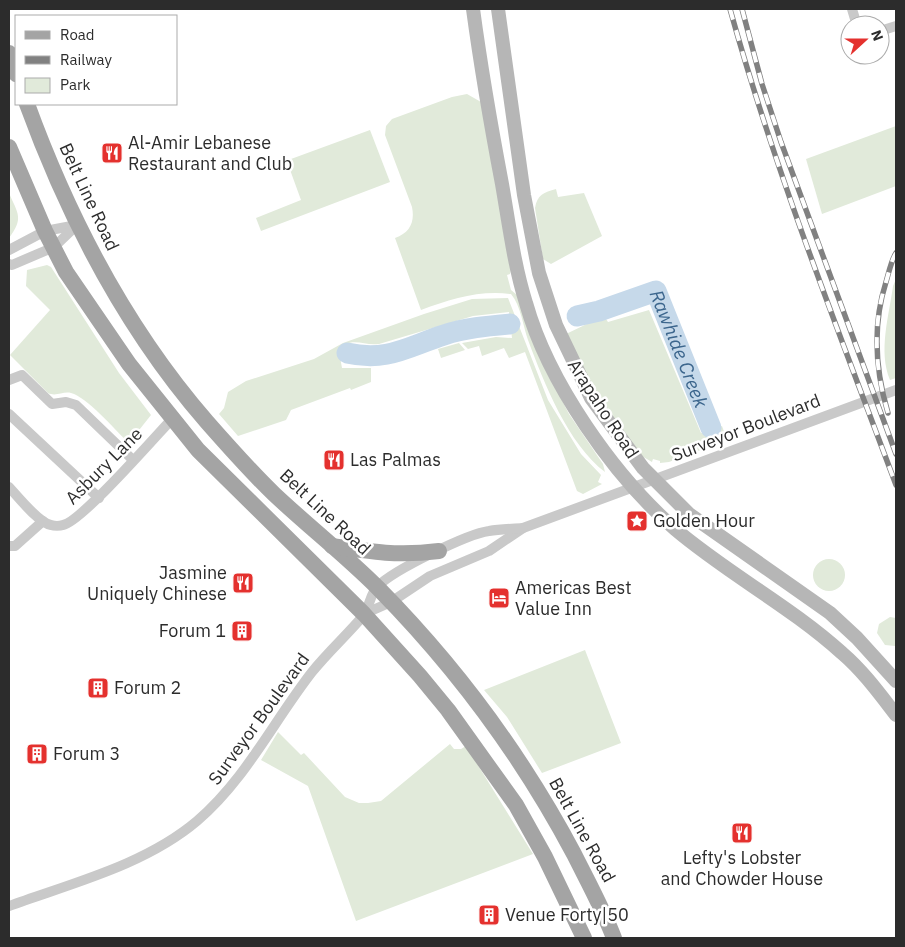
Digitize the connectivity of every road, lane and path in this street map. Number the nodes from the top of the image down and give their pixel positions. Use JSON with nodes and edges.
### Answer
{"nodes":[{"id":1,"x":474,"y":9,"type":"edge"},
{"id":2,"x":498,"y":9,"type":"edge"},
{"id":3,"x":9,"y":53,"type":"edge"},
{"id":4,"x":15,"y":71,"type":"edge"},
{"id":5,"x":27,"y":105,"type":"edge"},
{"id":6,"x":9,"y":147,"type":"edge"},
{"id":7,"x":76,"y":225,"type":"junction"},
{"id":8,"x":45,"y":231,"type":"junction"},
{"id":9,"x":54,"y":247,"type":"junction"},
{"id":10,"x":9,"y":250,"type":"edge"},
{"id":11,"x":9,"y":264,"type":"edge"},
{"id":12,"x":9,"y":380,"type":"edge"},
{"id":13,"x":896,"y":390,"type":"edge"},
{"id":14,"x":9,"y":414,"type":"edge"},
{"id":15,"x":172,"y":419,"type":"junction"},
{"id":16,"x":133,"y":460,"type":"junction"},
{"id":17,"x":654,"y":480,"type":"junction"},
{"id":18,"x":634,"y":487,"type":"junction"},
{"id":19,"x":9,"y":488,"type":"edge"},
{"id":20,"x":98,"y":498,"type":"junction"},
{"id":21,"x":43,"y":521,"type":"junction"},
{"id":22,"x":523,"y":528,"type":"junction"},
{"id":23,"x":9,"y":546,"type":"edge"},
{"id":24,"x":332,"y":546,"type":"junction"},
{"id":25,"x":439,"y":551,"type":"junction"},
{"id":26,"x":376,"y":587,"type":"junction"},
{"id":27,"x":391,"y":602,"type":"junction"},
{"id":28,"x":364,"y":614,"type":"junction"},
{"id":29,"x":857,"y":638,"type":"junction"},
{"id":30,"x":843,"y":653,"type":"junction"},
{"id":31,"x":896,"y":681,"type":"edge"},
{"id":32,"x":896,"y":714,"type":"edge"},
{"id":33,"x":538,"y":792,"type":"junction"},
{"id":34,"x":516,"y":805,"type":"junction"},
{"id":35,"x":9,"y":906,"type":"edge"},
{"id":36,"x":584,"y":938,"type":"edge"},
{"id":37,"x":614,"y":938,"type":"edge"}],
"edges":[{"from":1,"to":18,"type":"main road","name":"Arapaho Road"},
{"from":2,"to":17,"type":"main road","name":"Arapaho Road"},
{"from":3,"to":4,"type":"main road"},
{"from":5,"to":7,"type":"main road","name":"Belt Line Road"},
{"from":6,"to":8,"type":"main road"},
{"from":7,"to":8,"type":"street"},
{"from":7,"to":9,"type":"street"},
{"from":7,"to":24,"type":"main road","name":"Belt Line Road"},
{"from":8,"to":9,"type":"main road"},
{"from":8,"to":10,"type":"street"},
{"from":9,"to":11,"type":"street"},
{"from":9,"to":15,"type":"main road"},
{"from":12,"to":16,"type":"street"},
{"from":13,"to":17,"type":"street","name":"Surveyor Boulevard"},
{"from":14,"to":20,"type":"street"},
{"from":15,"to":16,"type":"street","name":"Asbury Lane"},
{"from":15,"to":28,"type":"main road"},
{"from":16,"to":20,"type":"street","name":"Asbury Lane"},
{"from":17,"to":18,"type":"street","name":"Surveyor Boulevard"},
{"from":17,"to":29,"type":"main road","name":"Arapaho Road"},
{"from":18,"to":22,"type":"street","name":"Surveyor Boulevard"},
{"from":18,"to":30,"type":"main road","name":"Arapaho Road"},
{"from":19,"to":21,"type":"street"},
{"from":20,"to":21,"type":"street","name":"Asbury Lane"},
{"from":21,"to":23,"type":"street"},
{"from":22,"to":25,"type":"street","name":"Surveyor Boulevard"},
{"from":22,"to":27,"type":"street","name":"Surveyor Boulevard"},
{"from":24,"to":25,"type":"main road"},
{"from":24,"to":26,"type":"main road","name":"Belt Line Road"},
{"from":25,"to":26,"type":"street","name":"Surveyor Boulevard"},
{"from":26,"to":27,"type":"main road","name":"Belt Line Road"},
{"from":26,"to":28,"type":"street","name":"Surveyor Boulevard"},
{"from":27,"to":28,"type":"street","name":"Surveyor Boulevard"},
{"from":27,"to":33,"type":"main road","name":"Belt Line Road"},
{"from":28,"to":34,"type":"main road"},
{"from":28,"to":35,"type":"street","name":"Surveyor Boulevard"},
{"from":29,"to":30,"type":"main road"},
{"from":29,"to":31,"type":"main road","name":"Arapaho Road"},
{"from":30,"to":32,"type":"main road","name":"Arapaho Road"},
{"from":33,"to":34,"type":"main road"},
{"from":33,"to":37,"type":"main road","name":"Belt Line Road"},
{"from":34,"to":36,"type":"main road"}]}
